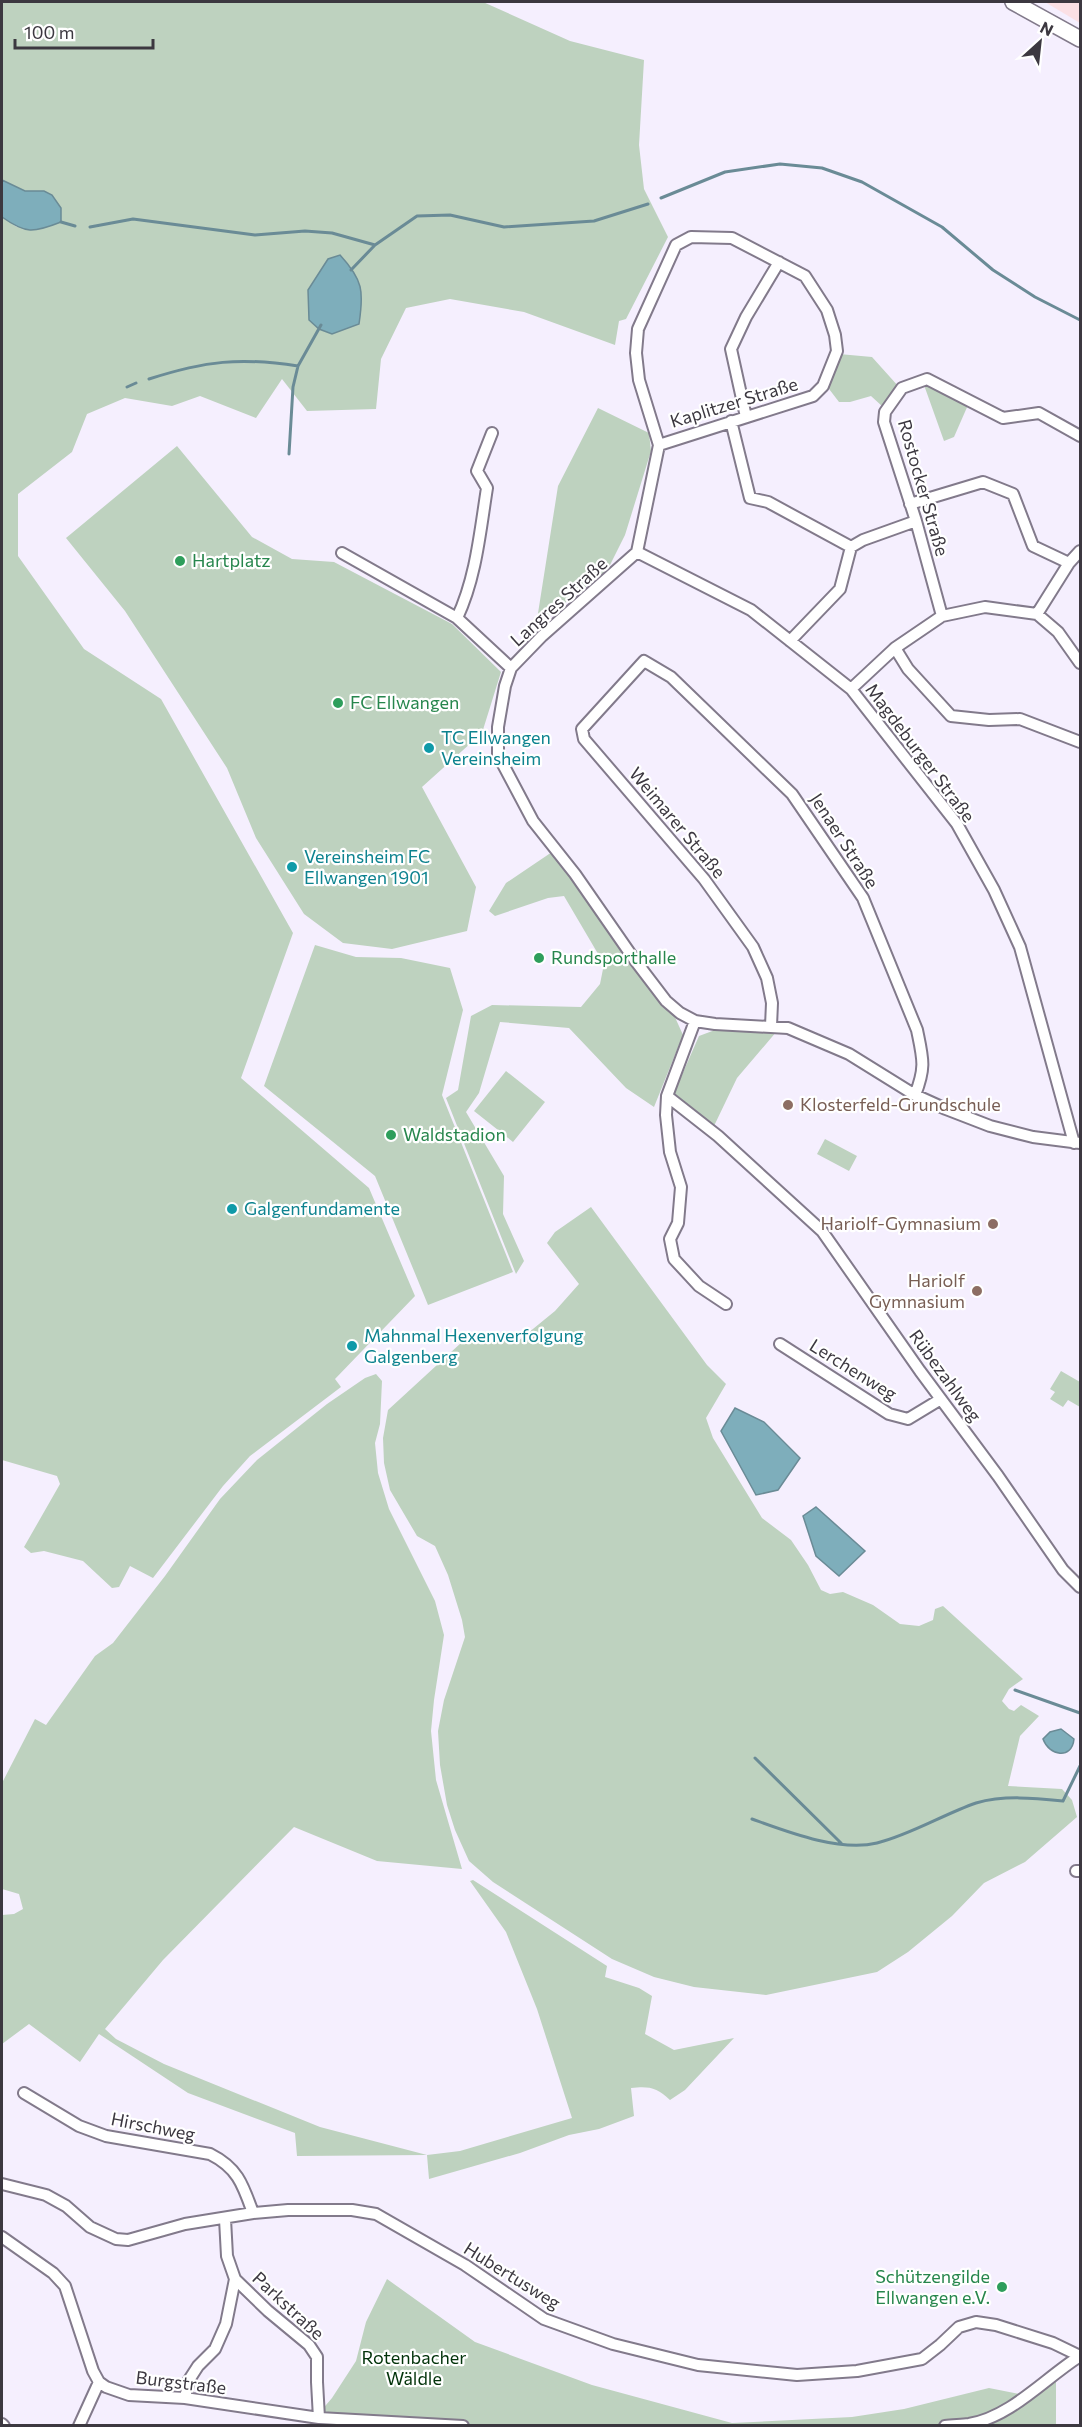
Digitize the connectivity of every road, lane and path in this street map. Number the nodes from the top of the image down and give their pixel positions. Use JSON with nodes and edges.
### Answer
{"nodes":[{"id":1,"x":1013,"y":2,"type":"edge"},
{"id":2,"x":1080,"y":39,"type":"edge"},
{"id":3,"x":779,"y":262,"type":"junction"},
{"id":4,"x":746,"y":417,"type":"junction"},
{"id":5,"x":731,"y":421,"type":"junction"},
{"id":6,"x":492,"y":434,"type":"dead end"},
{"id":7,"x":1080,"y":436,"type":"edge"},
{"id":8,"x":659,"y":445,"type":"junction"},
{"id":9,"x":910,"y":504,"type":"junction"},
{"id":10,"x":916,"y":521,"type":"junction"},
{"id":11,"x":851,"y":547,"type":"junction"},
{"id":12,"x":1080,"y":551,"type":"edge"},
{"id":13,"x":342,"y":552,"type":"dead end"},
{"id":14,"x":637,"y":552,"type":"junction"},
{"id":15,"x":1070,"y":563,"type":"junction"},
{"id":16,"x":1037,"y":614,"type":"junction"},
{"id":17,"x":942,"y":616,"type":"junction"},
{"id":18,"x":457,"y":618,"type":"junction"},
{"id":19,"x":790,"y":641,"type":"junction"},
{"id":20,"x":895,"y":648,"type":"junction"},
{"id":21,"x":644,"y":661,"type":"joint"},
{"id":22,"x":1080,"y":663,"type":"edge"},
{"id":23,"x":511,"y":668,"type":"junction"},
{"id":24,"x":850,"y":689,"type":"junction"},
{"id":25,"x":1080,"y":742,"type":"edge"},
{"id":26,"x":695,"y":1021,"type":"junction"},
{"id":27,"x":771,"y":1026,"type":"junction"},
{"id":28,"x":915,"y":1095,"type":"junction"},
{"id":29,"x":667,"y":1096,"type":"junction"},
{"id":30,"x":1077,"y":1143,"type":"edge"},
{"id":31,"x":726,"y":1305,"type":"dead end"},
{"id":32,"x":780,"y":1344,"type":"dead end"},
{"id":33,"x":941,"y":1399,"type":"junction"},
{"id":34,"x":1080,"y":1587,"type":"edge"},
{"id":35,"x":24,"y":2093,"type":"dead end"},
{"id":36,"x":2,"y":2184,"type":"edge"},
{"id":37,"x":253,"y":2213,"type":"junction"},
{"id":38,"x":225,"y":2219,"type":"junction"},
{"id":39,"x":2,"y":2238,"type":"edge"},
{"id":40,"x":235,"y":2279,"type":"junction"},
{"id":41,"x":1080,"y":2356,"type":"edge"},
{"id":42,"x":99,"y":2382,"type":"junction"},
{"id":43,"x":185,"y":2397,"type":"junction"},
{"id":44,"x":319,"y":2418,"type":"junction"},
{"id":45,"x":79,"y":2426,"type":"edge"},
{"id":46,"x":463,"y":2426,"type":"edge"},
{"id":47,"x":945,"y":2426,"type":"edge"}],
"edges":[{"from":1,"to":2,"type":"main road"},
{"from":3,"to":4,"type":"street"},
{"from":3,"to":4,"type":"street","name":"Kaplitzer Straße"},
{"from":3,"to":8,"type":"street","name":"Kaplitzer Straße"},
{"from":4,"to":5,"type":"street","name":"Kaplitzer Straße"},
{"from":5,"to":8,"type":"street","name":"Kaplitzer Straße"},
{"from":5,"to":11,"type":"street"},
{"from":6,"to":18,"type":"street"},
{"from":7,"to":9,"type":"street","name":"Rostocker Straße"},
{"from":8,"to":14,"type":"street"},
{"from":9,"to":10,"type":"street","name":"Rostocker Straße"},
{"from":9,"to":15,"type":"street"},
{"from":10,"to":11,"type":"street"},
{"from":10,"to":17,"type":"street","name":"Rostocker Straße"},
{"from":11,"to":19,"type":"street"},
{"from":12,"to":15,"type":"street"},
{"from":13,"to":18,"type":"street"},
{"from":14,"to":19,"type":"street","name":"Magdeburger Straße"},
{"from":14,"to":23,"type":"street","name":"Langres Straße"},
{"from":15,"to":16,"type":"street"},
{"from":16,"to":17,"type":"street"},
{"from":16,"to":22,"type":"street"},
{"from":17,"to":20,"type":"street"},
{"from":18,"to":23,"type":"street"},
{"from":19,"to":24,"type":"street","name":"Magdeburger Straße"},
{"from":20,"to":24,"type":"street"},
{"from":20,"to":25,"type":"street"},
{"from":21,"to":27,"type":"street","name":"Weimarer Straße"},
{"from":21,"to":28,"type":"street","name":"Jenaer Straße"},
{"from":23,"to":26,"type":"street","name":"Langres Straße"},
{"from":24,"to":30,"type":"street","name":"Magdeburger Straße"},
{"from":26,"to":27,"type":"street"},
{"from":26,"to":29,"type":"street"},
{"from":27,"to":28,"type":"street"},
{"from":28,"to":30,"type":"street"},
{"from":29,"to":31,"type":"street"},
{"from":29,"to":33,"type":"street","name":"Rübezahlweg"},
{"from":32,"to":33,"type":"street","name":"Lerchenweg"},
{"from":33,"to":34,"type":"street","name":"Rübezahlweg"},
{"from":35,"to":37,"type":"street","name":"Hirschweg"},
{"from":36,"to":38,"type":"street","name":"Hubertusweg"},
{"from":37,"to":38,"type":"street","name":"Hubertusweg"},
{"from":37,"to":41,"type":"street","name":"Hubertusweg"},
{"from":38,"to":40,"type":"street","name":"Parkstraße"},
{"from":39,"to":42,"type":"street"},
{"from":40,"to":43,"type":"street"},
{"from":40,"to":44,"type":"street","name":"Parkstraße"},
{"from":41,"to":47,"type":"street"},
{"from":42,"to":43,"type":"street","name":"Burgstraße"},
{"from":42,"to":45,"type":"street"},
{"from":43,"to":44,"type":"street","name":"Burgstraße"},
{"from":44,"to":46,"type":"street","name":"Burgstraße"}]}
